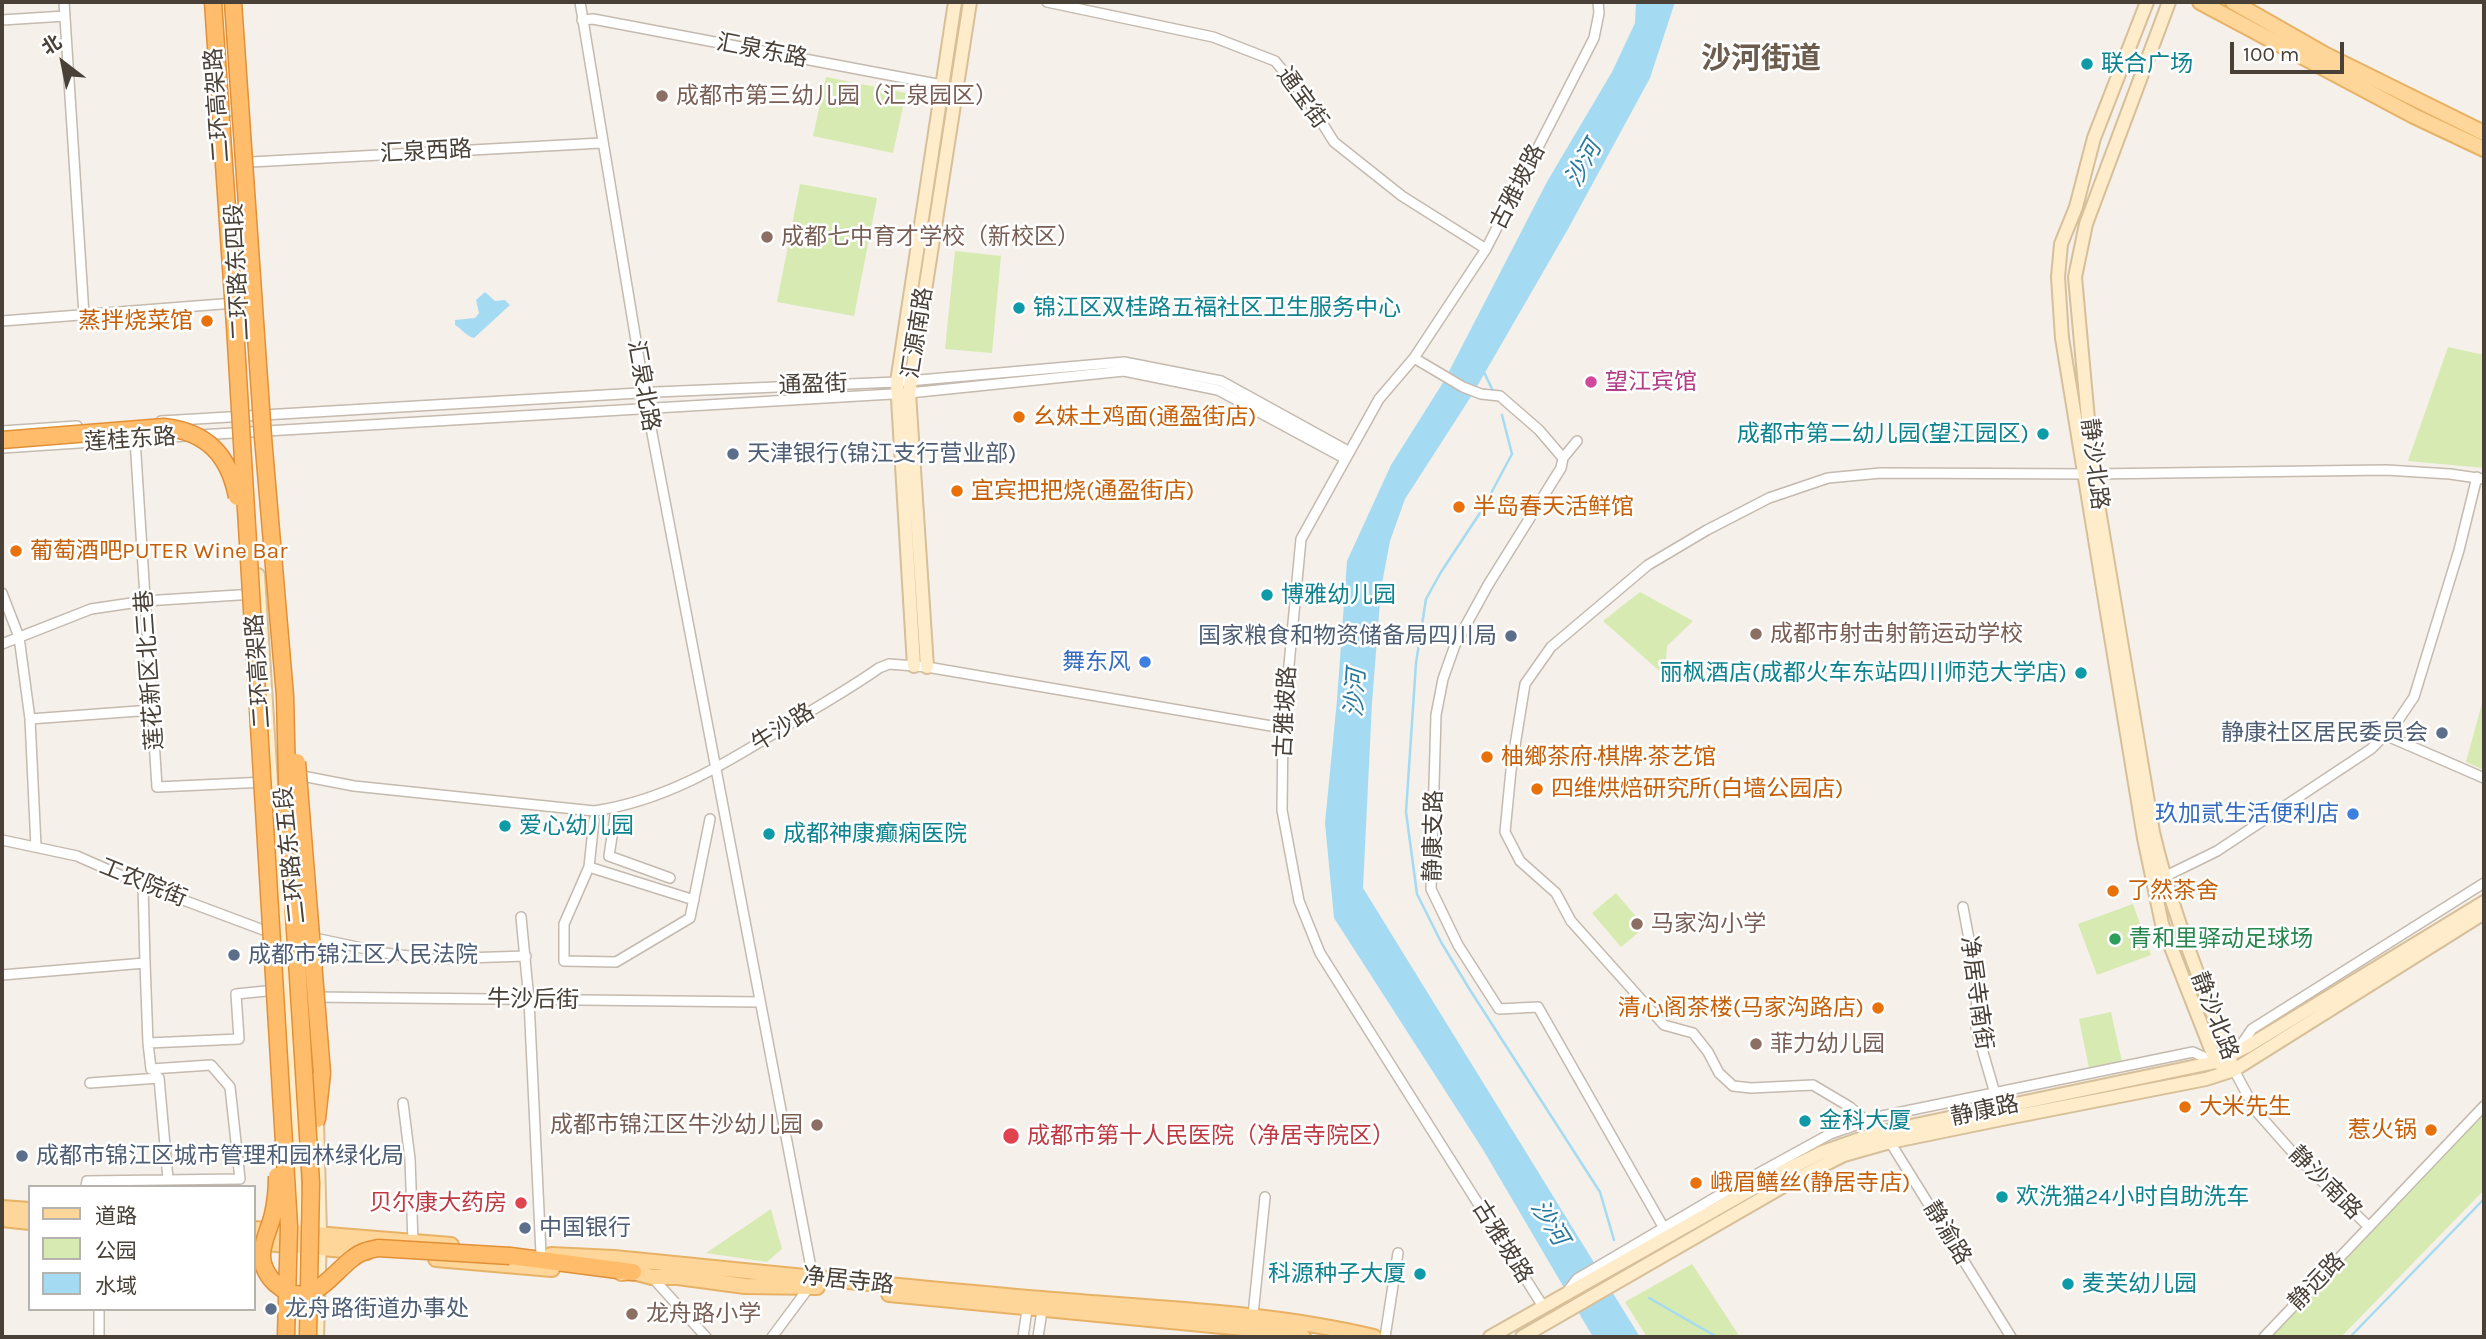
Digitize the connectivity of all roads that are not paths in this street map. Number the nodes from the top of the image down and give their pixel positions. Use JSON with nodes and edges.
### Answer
{"nodes":[{"id":1,"x":64,"y":2,"type":"edge"},
{"id":2,"x":206,"y":2,"type":"edge"},
{"id":3,"x":213,"y":2,"type":"edge"},
{"id":4,"x":221,"y":2,"type":"edge"},
{"id":5,"x":233,"y":2,"type":"edge"},
{"id":6,"x":242,"y":2,"type":"edge"},
{"id":7,"x":580,"y":2,"type":"edge"},
{"id":8,"x":955,"y":2,"type":"edge"},
{"id":9,"x":970,"y":2,"type":"edge"},
{"id":10,"x":1047,"y":2,"type":"edge"},
{"id":11,"x":1598,"y":2,"type":"edge"},
{"id":12,"x":2147,"y":2,"type":"edge"},
{"id":13,"x":2169,"y":2,"type":"edge"},
{"id":14,"x":2200,"y":2,"type":"edge"},
{"id":15,"x":2233,"y":2,"type":"edge"},
{"id":16,"x":65,"y":16,"type":"junction"},
{"id":17,"x":2,"y":20,"type":"edge"},
{"id":18,"x":582,"y":20,"type":"junction"},
{"id":19,"x":942,"y":85,"type":"junction"},
{"id":20,"x":2484,"y":133,"type":"edge"},
{"id":21,"x":601,"y":143,"type":"junction"},
{"id":22,"x":2484,"y":149,"type":"edge"},
{"id":23,"x":243,"y":161,"type":"junction"},
{"id":24,"x":1486,"y":249,"type":"junction"},
{"id":25,"x":240,"y":303,"type":"junction"},
{"id":26,"x":84,"y":314,"type":"junction"},
{"id":27,"x":2,"y":321,"type":"edge"},
{"id":28,"x":1414,"y":358,"type":"junction"},
{"id":29,"x":903,"y":387,"type":"junction"},
{"id":30,"x":644,"y":393,"type":"junction"},
{"id":31,"x":647,"y":407,"type":"junction"},
{"id":32,"x":252,"y":416,"type":"junction"},
{"id":33,"x":2,"y":431,"type":"edge"},
{"id":34,"x":253,"y":432,"type":"junction"},
{"id":35,"x":135,"y":439,"type":"junction"},
{"id":36,"x":2,"y":440,"type":"edge"},
{"id":37,"x":1577,"y":441,"type":"dead end"},
{"id":38,"x":2,"y":448,"type":"edge"},
{"id":39,"x":1346,"y":455,"type":"junction"},
{"id":40,"x":1563,"y":458,"type":"junction"},
{"id":41,"x":2089,"y":474,"type":"junction"},
{"id":42,"x":2481,"y":478,"type":"edge"},
{"id":43,"x":250,"y":565,"type":"junction"},
{"id":44,"x":2,"y":593,"type":"edge"},
{"id":45,"x":259,"y":593,"type":"junction"},
{"id":46,"x":145,"y":601,"type":"junction"},
{"id":47,"x":19,"y":637,"type":"junction"},
{"id":48,"x":2,"y":644,"type":"edge"},
{"id":49,"x":920,"y":667,"type":"junction"},
{"id":50,"x":285,"y":696,"type":"junction"},
{"id":51,"x":152,"y":710,"type":"junction"},
{"id":52,"x":30,"y":719,"type":"junction"},
{"id":53,"x":1283,"y":728,"type":"junction"},
{"id":54,"x":2385,"y":735,"type":"junction"},
{"id":55,"x":716,"y":770,"type":"junction"},
{"id":56,"x":282,"y":772,"type":"junction"},
{"id":57,"x":2484,"y":778,"type":"edge"},
{"id":58,"x":271,"y":781,"type":"junction"},
{"id":59,"x":615,"y":816,"type":"dead end"},
{"id":60,"x":709,"y":819,"type":"dead end"},
{"id":61,"x":594,"y":820,"type":"dead end"},
{"id":62,"x":2,"y":840,"type":"edge"},
{"id":63,"x":36,"y":847,"type":"junction"},
{"id":64,"x":589,"y":867,"type":"junction"},
{"id":65,"x":670,"y":878,"type":"dead end"},
{"id":66,"x":2159,"y":880,"type":"junction"},
{"id":67,"x":2484,"y":883,"type":"edge"},
{"id":68,"x":143,"y":885,"type":"junction"},
{"id":69,"x":694,"y":900,"type":"junction"},
{"id":70,"x":2484,"y":902,"type":"edge"},
{"id":71,"x":1963,"y":907,"type":"dead end"},
{"id":72,"x":2484,"y":913,"type":"edge"},
{"id":73,"x":521,"y":917,"type":"dead end"},
{"id":74,"x":299,"y":935,"type":"junction"},
{"id":75,"x":282,"y":937,"type":"junction"},
{"id":76,"x":526,"y":956,"type":"junction"},
{"id":77,"x":145,"y":963,"type":"junction"},
{"id":78,"x":2,"y":975,"type":"edge"},
{"id":79,"x":285,"y":989,"type":"junction"},
{"id":80,"x":306,"y":997,"type":"junction"},
{"id":81,"x":529,"y":1000,"type":"junction"},
{"id":82,"x":760,"y":1002,"type":"junction"},
{"id":83,"x":277,"y":1013,"type":"junction"},
{"id":84,"x":148,"y":1043,"type":"junction"},
{"id":85,"x":2232,"y":1054,"type":"junction"},
{"id":86,"x":2216,"y":1062,"type":"junction"},
{"id":87,"x":151,"y":1069,"type":"junction"},
{"id":88,"x":2234,"y":1070,"type":"junction"},
{"id":89,"x":159,"y":1078,"type":"junction"},
{"id":90,"x":90,"y":1083,"type":"dead end"},
{"id":91,"x":1994,"y":1093,"type":"junction"},
{"id":92,"x":403,"y":1102,"type":"dead end"},
{"id":93,"x":2484,"y":1106,"type":"edge"},
{"id":94,"x":2000,"y":1113,"type":"junction"},
{"id":95,"x":317,"y":1119,"type":"junction"},
{"id":96,"x":1866,"y":1122,"type":"junction"},
{"id":97,"x":1877,"y":1133,"type":"junction"},
{"id":98,"x":1890,"y":1142,"type":"junction"},
{"id":99,"x":168,"y":1180,"type":"junction"},
{"id":100,"x":86,"y":1185,"type":"edge"},
{"id":101,"x":1265,"y":1197,"type":"dead end"},
{"id":102,"x":2,"y":1208,"type":"edge"},
{"id":103,"x":28,"y":1210,"type":"edge"},
{"id":104,"x":2,"y":1219,"type":"edge"},
{"id":105,"x":28,"y":1222,"type":"edge"},
{"id":106,"x":2369,"y":1227,"type":"junction"},
{"id":107,"x":256,"y":1230,"type":"edge"},
{"id":108,"x":1667,"y":1232,"type":"junction"},
{"id":109,"x":297,"y":1240,"type":"junction"},
{"id":110,"x":319,"y":1241,"type":"junction"},
{"id":111,"x":256,"y":1242,"type":"edge"},
{"id":112,"x":413,"y":1242,"type":"junction"},
{"id":113,"x":1398,"y":1253,"type":"dead end"},
{"id":114,"x":541,"y":1254,"type":"junction"},
{"id":115,"x":632,"y":1272,"type":"junction"},
{"id":116,"x":652,"y":1277,"type":"junction"},
{"id":117,"x":811,"y":1282,"type":"junction"},
{"id":118,"x":1035,"y":1304,"type":"junction"},
{"id":119,"x":1544,"y":1308,"type":"junction"},
{"id":120,"x":99,"y":1311,"type":"edge"},
{"id":121,"x":1252,"y":1315,"type":"junction"},
{"id":122,"x":99,"y":1337,"type":"edge"},
{"id":123,"x":286,"y":1337,"type":"edge"},
{"id":124,"x":295,"y":1337,"type":"edge"},
{"id":125,"x":308,"y":1337,"type":"edge"},
{"id":126,"x":317,"y":1337,"type":"edge"},
{"id":127,"x":706,"y":1337,"type":"edge"},
{"id":128,"x":772,"y":1337,"type":"edge"},
{"id":129,"x":1023,"y":1337,"type":"edge"},
{"id":130,"x":1038,"y":1337,"type":"edge"},
{"id":131,"x":1303,"y":1337,"type":"edge"},
{"id":132,"x":1374,"y":1337,"type":"edge"},
{"id":133,"x":1385,"y":1337,"type":"edge"},
{"id":134,"x":1490,"y":1337,"type":"edge"},
{"id":135,"x":1522,"y":1337,"type":"edge"},
{"id":136,"x":2011,"y":1337,"type":"edge"},
{"id":137,"x":2264,"y":1337,"type":"edge"}],
"edges":[{"from":1,"to":16,"type":"street"},
{"from":2,"to":23,"type":"highway"},
{"from":3,"to":43,"type":"highway","name":"二环高架路","bridge":true},
{"from":4,"to":23,"type":"main road","name":"二环路东四段"},
{"from":5,"to":23,"type":"highway","name":"二环高架路","bridge":true},
{"from":6,"to":23,"type":"highway","bridge":true},
{"from":7,"to":18,"type":"street","name":"汇泉北路"},
{"from":8,"to":19,"type":"main road","name":"汇源南路"},
{"from":9,"to":29,"type":"main road","name":"汇源南路"},
{"from":10,"to":24,"type":"street","name":"通宝街"},
{"from":11,"to":24,"type":"street","name":"古雅坡路"},
{"from":12,"to":41,"type":"main road","name":"静沙北路"},
{"from":13,"to":41,"type":"main road","name":"静沙北路"},
{"from":14,"to":22,"type":"main road"},
{"from":15,"to":20,"type":"main road"},
{"from":16,"to":17,"type":"street"},
{"from":16,"to":26,"type":"street"},
{"from":18,"to":19,"type":"street","name":"汇泉东路"},
{"from":18,"to":21,"type":"street","name":"汇泉北路"},
{"from":19,"to":29,"type":"main road","name":"汇源南路"},
{"from":21,"to":23,"type":"street","name":"汇泉西路"},
{"from":21,"to":30,"type":"street","name":"汇泉北路"},
{"from":23,"to":25,"type":"main road","name":"二环路东四段"},
{"from":23,"to":32,"type":"main road","name":"二环路东四段"},
{"from":23,"to":50,"type":"highway","name":"二环高架路","bridge":true},
{"from":24,"to":28,"type":"street","name":"古雅坡路"},
{"from":25,"to":26,"type":"street"},
{"from":25,"to":32,"type":"main road","name":"二环路东四段"},
{"from":26,"to":27,"type":"street"},
{"from":28,"to":39,"type":"street","name":"古雅坡路"},
{"from":28,"to":40,"type":"street"},
{"from":29,"to":30,"type":"street","name":"通盈街"},
{"from":29,"to":31,"type":"street","name":"通盈街"},
{"from":29,"to":39,"type":"street","name":"通盈街"},
{"from":29,"to":49,"type":"main road","name":"汇源南路"},
{"from":30,"to":31,"type":"street","name":"汇泉北路"},
{"from":30,"to":32,"type":"street","name":"通盈街"},
{"from":31,"to":34,"type":"street","name":"通盈街"},
{"from":31,"to":55,"type":"street","name":"汇泉北路"},
{"from":32,"to":33,"type":"street","name":"莲桂东路"},
{"from":32,"to":34,"type":"main road","name":"二环路东五段"},
{"from":34,"to":35,"type":"street","name":"莲桂东路"},
{"from":34,"to":45,"type":"main road","name":"二环路东五段"},
{"from":34,"to":56,"type":"main road","name":"二环路东五段"},
{"from":35,"to":38,"type":"street","name":"莲桂东路"},
{"from":35,"to":46,"type":"street","name":"莲花新区北三巷"},
{"from":36,"to":43,"type":"highway","bridge":true},
{"from":37,"to":40,"type":"street","name":"静康支路"},
{"from":39,"to":53,"type":"street","name":"古雅坡路"},
{"from":40,"to":108,"type":"street","name":"静康支路"},
{"from":41,"to":42,"type":"street"},
{"from":41,"to":66,"type":"main road","name":"静沙北路"},
{"from":41,"to":96,"type":"street","name":"静渝路"},
{"from":42,"to":54,"type":"street"},
{"from":43,"to":83,"type":"highway","name":"二环高架路","bridge":true},
{"from":44,"to":47,"type":"street"},
{"from":45,"to":46,"type":"street"},
{"from":45,"to":58,"type":"main road","name":"二环路东五段"},
{"from":46,"to":47,"type":"street"},
{"from":46,"to":51,"type":"street","name":"莲花新区北三巷"},
{"from":47,"to":48,"type":"street"},
{"from":47,"to":52,"type":"street"},
{"from":49,"to":53,"type":"street","name":"牛沙路"},
{"from":49,"to":55,"type":"street","name":"牛沙路"},
{"from":50,"to":95,"type":"highway","bridge":true},
{"from":50,"to":125,"type":"highway","name":"二环高架路","bridge":true},
{"from":51,"to":52,"type":"street"},
{"from":51,"to":58,"type":"street","name":"莲花新区北三巷"},
{"from":52,"to":63,"type":"street"},
{"from":53,"to":119,"type":"street","name":"古雅坡路"},
{"from":54,"to":57,"type":"street"},
{"from":54,"to":66,"type":"street"},
{"from":55,"to":56,"type":"street","name":"牛沙路"},
{"from":55,"to":82,"type":"street","name":"汇泉北路"},
{"from":56,"to":74,"type":"main road","name":"二环路东五段"},
{"from":58,"to":75,"type":"main road","name":"二环路东五段"},
{"from":59,"to":65,"type":"street"},
{"from":60,"to":69,"type":"street"},
{"from":61,"to":64,"type":"street"},
{"from":62,"to":63,"type":"street","name":"工农院街"},
{"from":63,"to":68,"type":"street","name":"工农院街"},
{"from":64,"to":69,"type":"street"},
{"from":64,"to":69,"type":"street"},
{"from":66,"to":85,"type":"main road","name":"静沙北路"},
{"from":66,"to":86,"type":"main road","name":"静沙北路"},
{"from":67,"to":85,"type":"street"},
{"from":68,"to":75,"type":"street","name":"工农院街"},
{"from":68,"to":77,"type":"street"},
{"from":70,"to":85,"type":"main road","name":"静康路"},
{"from":71,"to":91,"type":"street","name":"净居寺南街"},
{"from":72,"to":88,"type":"main road","name":"静康路"},
{"from":73,"to":76,"type":"street"},
{"from":74,"to":76,"type":"street"},
{"from":74,"to":80,"type":"main road","name":"二环路东五段"},
{"from":75,"to":79,"type":"main road","name":"二环路东五段"},
{"from":76,"to":81,"type":"street"},
{"from":77,"to":78,"type":"street"},
{"from":77,"to":84,"type":"street"},
{"from":79,"to":84,"type":"street"},
{"from":79,"to":109,"type":"main road","name":"二环路东五段"},
{"from":80,"to":81,"type":"street","name":"牛沙后街"},
{"from":80,"to":95,"type":"main road","name":"二环路东五段"},
{"from":81,"to":82,"type":"street","name":"牛沙后街"},
{"from":81,"to":114,"type":"street"},
{"from":82,"to":117,"type":"street","name":"汇泉北路"},
{"from":83,"to":115,"type":"highway","bridge":true},
{"from":83,"to":123,"type":"highway","name":"二环高架路","bridge":true},
{"from":84,"to":87,"type":"street"},
{"from":85,"to":86,"type":"main road","name":"静康路"},
{"from":85,"to":88,"type":"main road","name":"静沙北路"},
{"from":86,"to":88,"type":"main road","name":"静沙北路"},
{"from":86,"to":91,"type":"street"},
{"from":86,"to":94,"type":"main road","name":"静康路"},
{"from":87,"to":89,"type":"street"},
{"from":87,"to":99,"type":"street"},
{"from":88,"to":94,"type":"main road","name":"静康路"},
{"from":88,"to":106,"type":"street","name":"静沙南路"},
{"from":89,"to":90,"type":"street"},
{"from":89,"to":99,"type":"street"},
{"from":91,"to":94,"type":"street","name":"净居寺南街"},
{"from":91,"to":96,"type":"street"},
{"from":92,"to":112,"type":"street"},
{"from":93,"to":106,"type":"street","name":"静沙南路"},
{"from":94,"to":97,"type":"main road","name":"静康路"},
{"from":94,"to":98,"type":"main road","name":"静康路"},
{"from":95,"to":110,"type":"main road","name":"二环路东五段"},
{"from":96,"to":97,"type":"street","name":"静渝路"},
{"from":96,"to":108,"type":"street"},
{"from":97,"to":98,"type":"street","name":"静渝路"},
{"from":97,"to":108,"type":"main road","name":"静康路"},
{"from":98,"to":135,"type":"main road","name":"静康路"},
{"from":98,"to":136,"type":"street","name":"静渝路"},
{"from":99,"to":100,"type":"street"},
{"from":101,"to":121,"type":"street"},
{"from":102,"to":103,"type":"main road"},
{"from":104,"to":105,"type":"main road"},
{"from":106,"to":137,"type":"street","name":"静远路"},
{"from":107,"to":109,"type":"main road"},
{"from":108,"to":119,"type":"main road","name":"静康路"},
{"from":109,"to":110,"type":"main road","name":"净居寺路"},
{"from":109,"to":111,"type":"main road"},
{"from":109,"to":124,"type":"main road","name":"二环路东五段"},
{"from":110,"to":112,"type":"main road","name":"净居寺路"},
{"from":110,"to":115,"type":"main road","name":"净居寺路"},
{"from":110,"to":126,"type":"main road","name":"二环路东五段"},
{"from":112,"to":114,"type":"main road","name":"净居寺路"},
{"from":113,"to":133,"type":"street"},
{"from":114,"to":117,"type":"main road","name":"净居寺路"},
{"from":115,"to":116,"type":"main road","name":"净居寺路"},
{"from":116,"to":117,"type":"main road","name":"净居寺路"},
{"from":116,"to":127,"type":"street"},
{"from":117,"to":118,"type":"main road","name":"净居寺路"},
{"from":117,"to":128,"type":"street"},
{"from":118,"to":121,"type":"main road","name":"净居寺路"},
{"from":118,"to":129,"type":"street"},
{"from":118,"to":130,"type":"street"},
{"from":118,"to":131,"type":"main road","name":"净居寺路"},
{"from":119,"to":134,"type":"main road","name":"静康路"},
{"from":120,"to":122,"type":"street"},
{"from":121,"to":132,"type":"main road","name":"净居寺路"}]}
